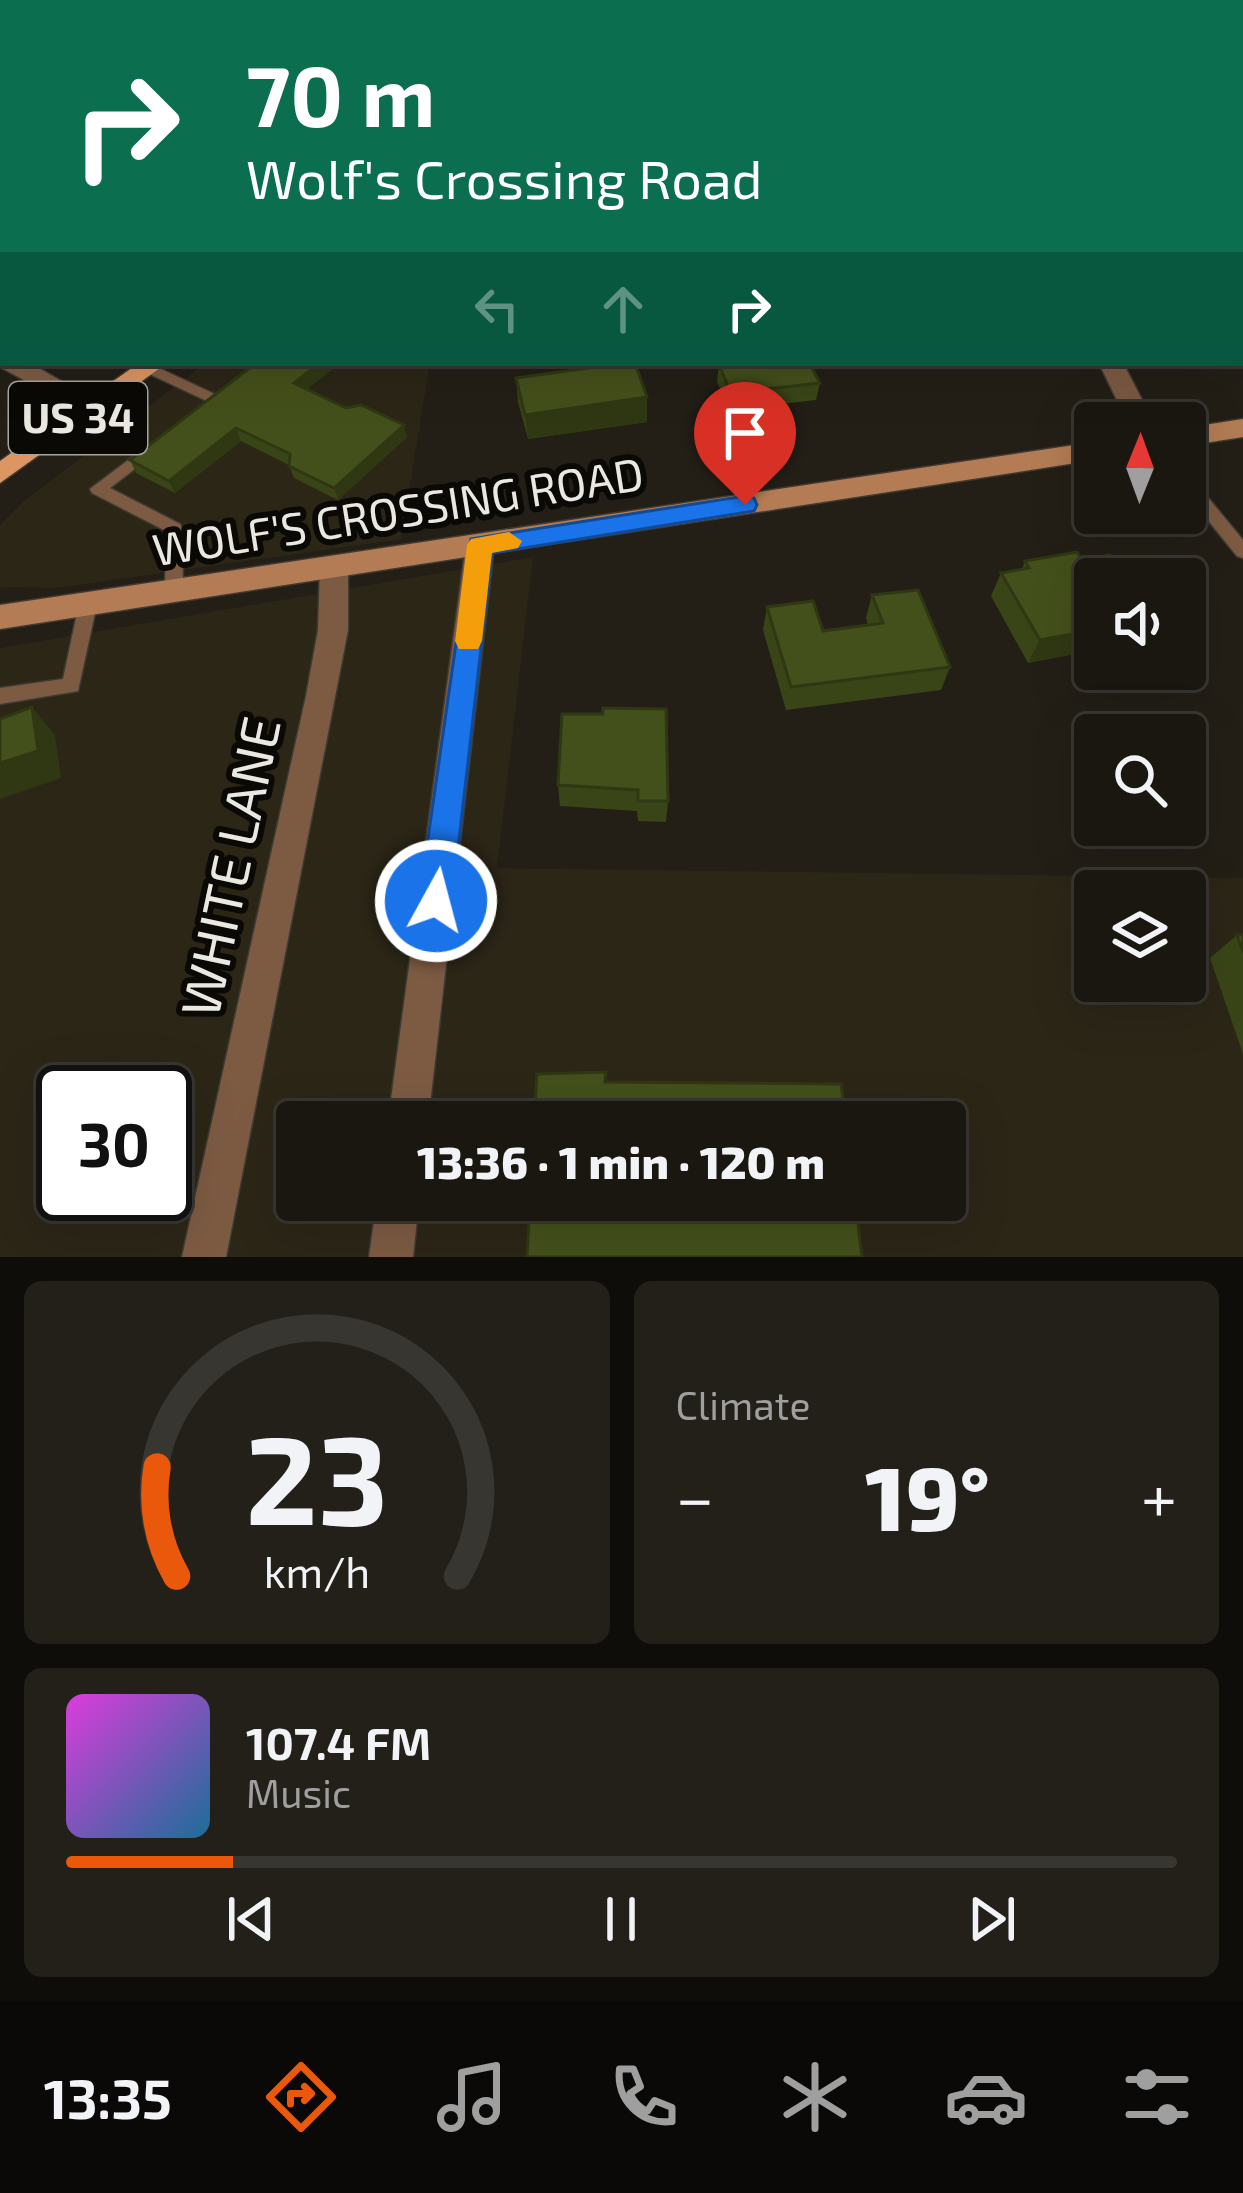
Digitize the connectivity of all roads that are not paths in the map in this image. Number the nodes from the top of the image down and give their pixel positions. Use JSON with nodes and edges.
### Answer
{"nodes":[{"id":1,"x":16,"y":366,"type":"edge"},
{"id":2,"x":151,"y":366,"type":"edge"},
{"id":3,"x":154,"y":366,"type":"edge"},
{"id":4,"x":1112,"y":366,"type":"edge"},
{"id":5,"x":230,"y":387,"type":"edge"},
{"id":6,"x":214,"y":400,"type":"junction"},
{"id":7,"x":1130,"y":402,"type":"edge"},
{"id":8,"x":93,"y":407,"type":"junction"},
{"id":9,"x":198,"y":412,"type":"edge"},
{"id":10,"x":1243,"y":428,"type":"edge"},
{"id":11,"x":1206,"y":434,"type":"edge"},
{"id":12,"x":165,"y":438,"type":"edge"},
{"id":13,"x":1074,"y":454,"type":"edge"},
{"id":14,"x":0,"y":473,"type":"edge"},
{"id":15,"x":1206,"y":507,"type":"edge"},
{"id":16,"x":480,"y":545,"type":"junction"},
{"id":17,"x":1243,"y":552,"type":"edge"},
{"id":18,"x":334,"y":568,"type":"junction"},
{"id":19,"x":174,"y":592,"type":"junction"},
{"id":20,"x":88,"y":604,"type":"junction"},
{"id":21,"x":0,"y":617,"type":"edge"},
{"id":22,"x":0,"y":696,"type":"edge"},
{"id":23,"x":411,"y":1101,"type":"edge"},
{"id":24,"x":395,"y":1221,"type":"edge"},
{"id":25,"x":204,"y":1257,"type":"edge"},
{"id":26,"x":391,"y":1257,"type":"edge"}],
"edges":[{"from":1,"to":8,"type":"street"},
{"from":2,"to":8,"type":"main road","number":"US 34"},
{"from":3,"to":6,"type":"lane"},
{"from":4,"to":7,"type":"street"},
{"from":5,"to":6,"type":"lane"},
{"from":6,"to":9,"type":"lane"},
{"from":8,"to":14,"type":"main road","number":"US 34"},
{"from":10,"to":11,"type":"main road"},
{"from":12,"to":19,"type":"lane"},
{"from":13,"to":16,"type":"main road","name":"WOLF'S CROSSING ROAD"},
{"from":15,"to":17,"type":"lane"},
{"from":16,"to":18,"type":"main road","name":"WOLF'S CROSSING ROAD"},
{"from":16,"to":23,"type":"street"},
{"from":18,"to":19,"type":"main road","name":"WOLF'S CROSSING ROAD"},
{"from":18,"to":25,"type":"street","name":"WHITE LANE"},
{"from":19,"to":20,"type":"main road","name":"WOLF'S CROSSING ROAD"},
{"from":20,"to":21,"type":"main road","name":"WOLF'S CROSSING ROAD"},
{"from":20,"to":22,"type":"lane"},
{"from":24,"to":26,"type":"street"}]}
